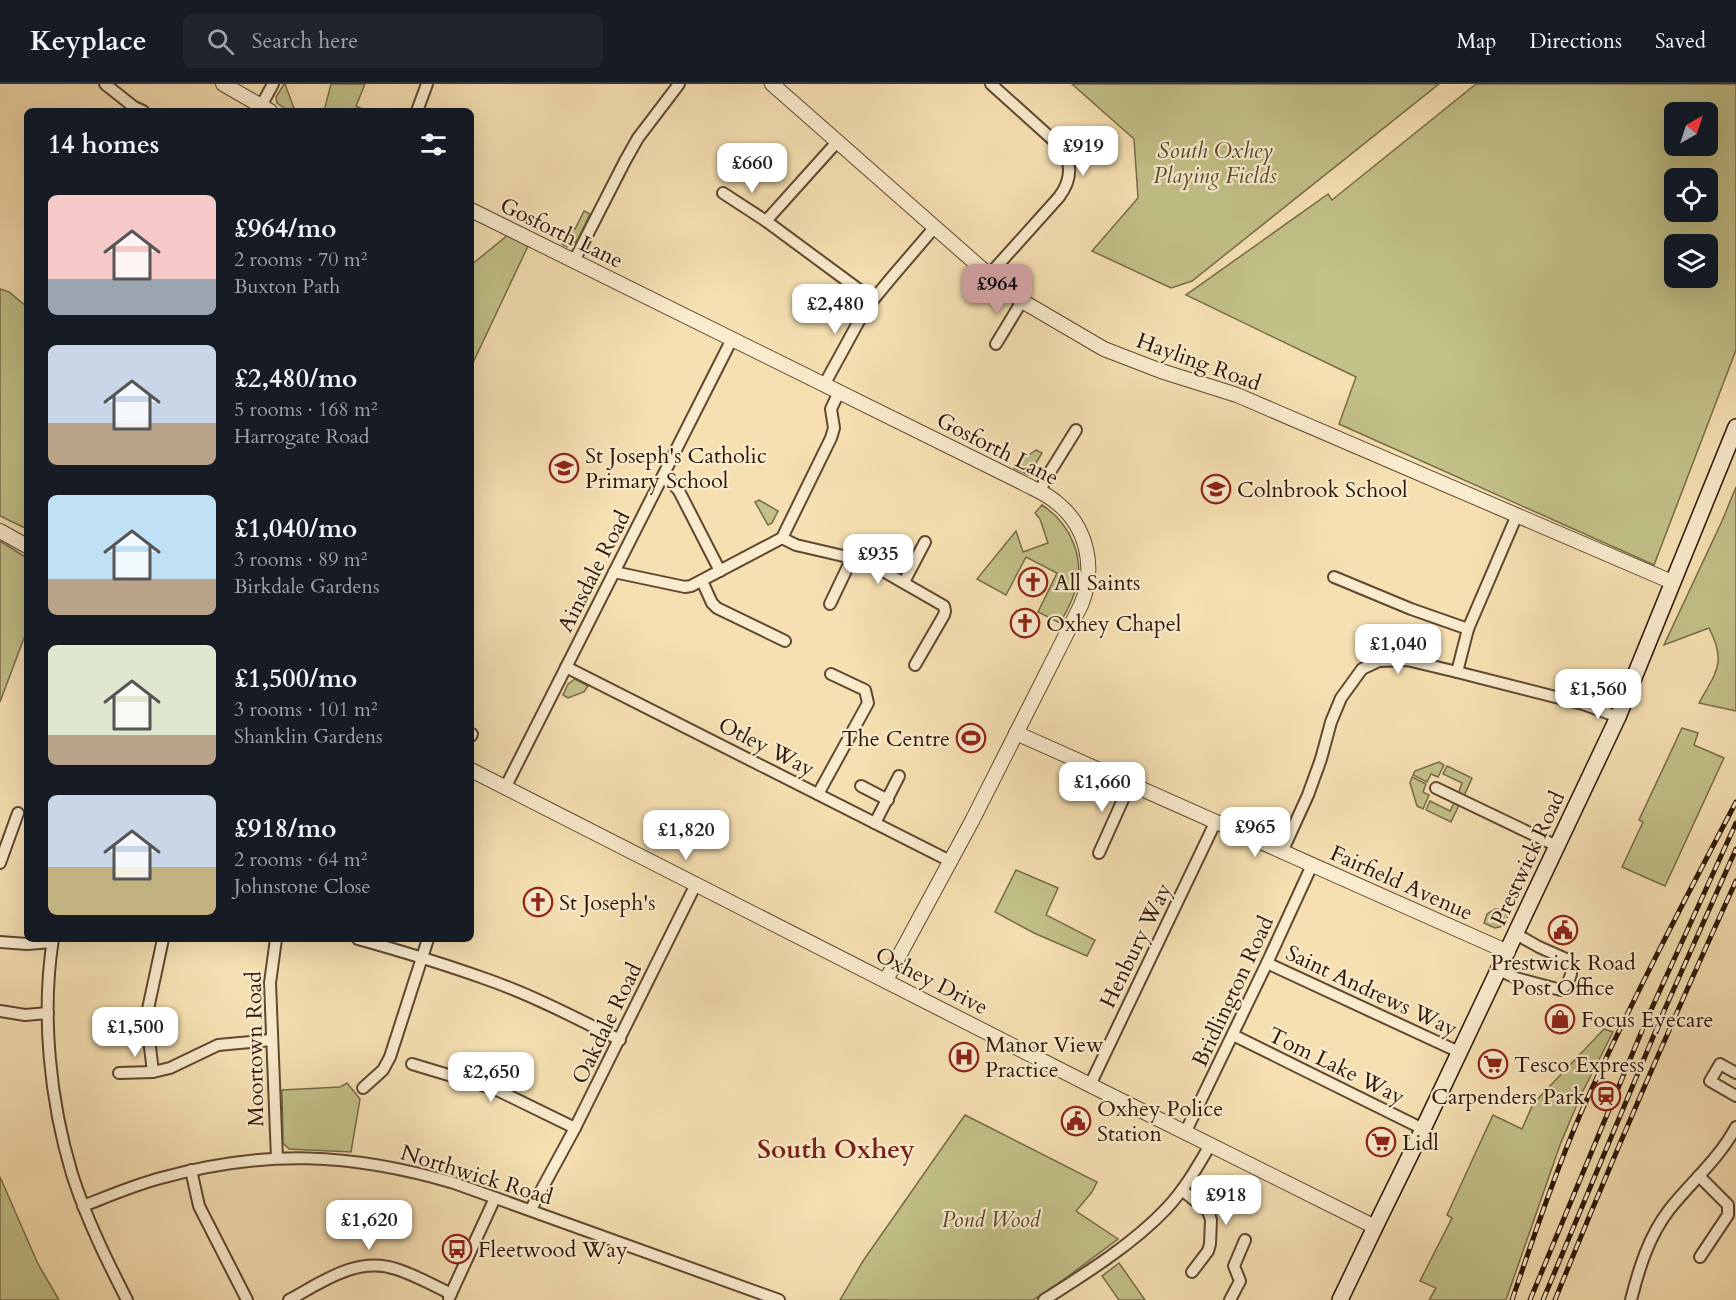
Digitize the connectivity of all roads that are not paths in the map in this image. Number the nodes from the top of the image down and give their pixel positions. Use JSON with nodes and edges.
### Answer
{"nodes":[{"id":1,"x":105,"y":84,"type":"edge"},
{"id":2,"x":224,"y":84,"type":"edge"},
{"id":3,"x":273,"y":84,"type":"edge"},
{"id":4,"x":427,"y":84,"type":"edge"},
{"id":5,"x":679,"y":84,"type":"edge"},
{"id":6,"x":772,"y":84,"type":"edge"},
{"id":7,"x":991,"y":84,"type":"edge"},
{"id":8,"x":137,"y":108,"type":"edge"},
{"id":9,"x":266,"y":108,"type":"edge"},
{"id":10,"x":418,"y":108,"type":"edge"},
{"id":11,"x":837,"y":142,"type":"junction"},
{"id":12,"x":723,"y":193,"type":"dead end"},
{"id":13,"x":474,"y":211,"type":"edge"},
{"id":14,"x":766,"y":221,"type":"junction"},
{"id":15,"x":934,"y":228,"type":"junction"},
{"id":16,"x":574,"y":261,"type":"junction"},
{"id":17,"x":989,"y":275,"type":"junction"},
{"id":18,"x":873,"y":300,"type":"junction"},
{"id":19,"x":1022,"y":301,"type":"junction"},
{"id":20,"x":732,"y":339,"type":"junction"},
{"id":21,"x":996,"y":344,"type":"dead end"},
{"id":22,"x":824,"y":385,"type":"junction"},
{"id":23,"x":839,"y":392,"type":"junction"},
{"id":24,"x":1736,"y":427,"type":"edge"},
{"id":25,"x":1076,"y":430,"type":"dead end"},
{"id":26,"x":662,"y":478,"type":"junction"},
{"id":27,"x":1040,"y":492,"type":"junction"},
{"id":28,"x":1517,"y":515,"type":"junction"},
{"id":29,"x":0,"y":531,"type":"edge"},
{"id":30,"x":782,"y":538,"type":"junction"},
{"id":31,"x":925,"y":542,"type":"dead end"},
{"id":32,"x":24,"y":544,"type":"edge"},
{"id":33,"x":852,"y":558,"type":"junction"},
{"id":34,"x":720,"y":571,"type":"junction"},
{"id":35,"x":614,"y":572,"type":"junction"},
{"id":36,"x":1334,"y":577,"type":"dead end"},
{"id":37,"x":702,"y":581,"type":"junction"},
{"id":38,"x":904,"y":582,"type":"junction"},
{"id":39,"x":1672,"y":582,"type":"junction"},
{"id":40,"x":830,"y":604,"type":"dead end"},
{"id":41,"x":1468,"y":629,"type":"junction"},
{"id":42,"x":785,"y":642,"type":"dead end"},
{"id":43,"x":915,"y":665,"type":"dead end"},
{"id":44,"x":566,"y":667,"type":"junction"},
{"id":45,"x":1458,"y":672,"type":"junction"},
{"id":46,"x":831,"y":674,"type":"dead end"},
{"id":47,"x":1618,"y":717,"type":"junction"},
{"id":48,"x":1016,"y":733,"type":"junction"},
{"id":49,"x":474,"y":772,"type":"edge"},
{"id":50,"x":899,"y":776,"type":"dead end"},
{"id":51,"x":1130,"y":784,"type":"junction"},
{"id":52,"x":861,"y":786,"type":"dead end"},
{"id":53,"x":505,"y":788,"type":"junction"},
{"id":54,"x":1436,"y":788,"type":"dead end"},
{"id":55,"x":818,"y":794,"type":"junction"},
{"id":56,"x":888,"y":800,"type":"junction"},
{"id":57,"x":18,"y":813,"type":"dead end"},
{"id":58,"x":1215,"y":823,"type":"junction"},
{"id":59,"x":875,"y":824,"type":"junction"},
{"id":60,"x":1557,"y":846,"type":"junction"},
{"id":61,"x":1282,"y":852,"type":"junction"},
{"id":62,"x":1099,"y":853,"type":"dead end"},
{"id":63,"x":950,"y":861,"type":"junction"},
{"id":64,"x":0,"y":863,"type":"edge"},
{"id":65,"x":1312,"y":865,"type":"junction"},
{"id":66,"x":696,"y":884,"type":"junction"},
{"id":67,"x":1516,"y":934,"type":"junction"},
{"id":68,"x":0,"y":942,"type":"edge"},
{"id":69,"x":42,"y":942,"type":"edge"},
{"id":70,"x":52,"y":942,"type":"edge"},
{"id":71,"x":162,"y":942,"type":"edge"},
{"id":72,"x":275,"y":942,"type":"edge"},
{"id":73,"x":368,"y":942,"type":"edge"},
{"id":74,"x":427,"y":942,"type":"edge"},
{"id":75,"x":1508,"y":952,"type":"junction"},
{"id":76,"x":421,"y":957,"type":"junction"},
{"id":77,"x":1267,"y":963,"type":"junction"},
{"id":78,"x":1499,"y":970,"type":"junction"},
{"id":79,"x":886,"y":980,"type":"junction"},
{"id":80,"x":0,"y":1011,"type":"edge"},
{"id":81,"x":48,"y":1013,"type":"junction"},
{"id":82,"x":1233,"y":1035,"type":"junction"},
{"id":83,"x":271,"y":1040,"type":"junction"},
{"id":84,"x":620,"y":1040,"type":"junction"},
{"id":85,"x":1459,"y":1053,"type":"junction"},
{"id":86,"x":412,"y":1064,"type":"dead end"},
{"id":87,"x":153,"y":1072,"type":"junction"},
{"id":88,"x":119,"y":1073,"type":"dead end"},
{"id":89,"x":1736,"y":1073,"type":"edge"},
{"id":90,"x":1090,"y":1085,"type":"junction"},
{"id":91,"x":363,"y":1088,"type":"dead end"},
{"id":92,"x":1736,"y":1096,"type":"edge"},
{"id":93,"x":1736,"y":1127,"type":"edge"},
{"id":94,"x":575,"y":1128,"type":"junction"},
{"id":95,"x":1423,"y":1129,"type":"junction"},
{"id":96,"x":1185,"y":1133,"type":"junction"},
{"id":97,"x":1210,"y":1145,"type":"junction"},
{"id":98,"x":277,"y":1158,"type":"junction"},
{"id":99,"x":191,"y":1170,"type":"junction"},
{"id":100,"x":1699,"y":1176,"type":"junction"},
{"id":101,"x":1182,"y":1191,"type":"junction"},
{"id":102,"x":495,"y":1198,"type":"junction"},
{"id":103,"x":83,"y":1206,"type":"junction"},
{"id":104,"x":531,"y":1209,"type":"junction"},
{"id":105,"x":1374,"y":1227,"type":"junction"},
{"id":106,"x":1245,"y":1240,"type":"dead end"},
{"id":107,"x":1700,"y":1257,"type":"dead end"},
{"id":108,"x":1192,"y":1272,"type":"dead end"},
{"id":109,"x":449,"y":1297,"type":"edge"},
{"id":110,"x":127,"y":1300,"type":"edge"},
{"id":111,"x":247,"y":1300,"type":"edge"},
{"id":112,"x":289,"y":1300,"type":"edge"},
{"id":113,"x":779,"y":1300,"type":"edge"},
{"id":114,"x":1044,"y":1300,"type":"edge"},
{"id":115,"x":1230,"y":1300,"type":"edge"},
{"id":116,"x":1340,"y":1300,"type":"edge"},
{"id":117,"x":1631,"y":1300,"type":"edge"}],
"edges":[{"from":1,"to":8,"type":"street"},
{"from":2,"to":9,"type":"street"},
{"from":3,"to":9,"type":"street"},
{"from":4,"to":10,"type":"street"},
{"from":5,"to":16,"type":"street"},
{"from":6,"to":11,"type":"street","name":"Hayling Road"},
{"from":7,"to":17,"type":"street"},
{"from":11,"to":14,"type":"street"},
{"from":11,"to":15,"type":"street","name":"Hayling Road"},
{"from":12,"to":14,"type":"street"},
{"from":13,"to":16,"type":"street","name":"Gosforth Lane"},
{"from":14,"to":18,"type":"street"},
{"from":15,"to":17,"type":"street","name":"Hayling Road"},
{"from":15,"to":18,"type":"street"},
{"from":16,"to":20,"type":"street","name":"Gosforth Lane"},
{"from":17,"to":19,"type":"street","name":"Hayling Road"},
{"from":18,"to":22,"type":"street"},
{"from":19,"to":21,"type":"street"},
{"from":19,"to":28,"type":"street","name":"Hayling Road"},
{"from":20,"to":22,"type":"street","name":"Gosforth Lane"},
{"from":20,"to":26,"type":"street","name":"Ainsdale Road"},
{"from":22,"to":23,"type":"street","name":"Gosforth Lane"},
{"from":23,"to":27,"type":"street","name":"Gosforth Lane"},
{"from":23,"to":30,"type":"street"},
{"from":24,"to":39,"type":"main road","name":"Prestwick Road"},
{"from":25,"to":27,"type":"street"},
{"from":26,"to":34,"type":"street"},
{"from":26,"to":35,"type":"street","name":"Ainsdale Road"},
{"from":27,"to":48,"type":"street","name":"Gosforth Lane"},
{"from":28,"to":39,"type":"street","name":"Hayling Road"},
{"from":28,"to":41,"type":"street"},
{"from":29,"to":32,"type":"street"},
{"from":30,"to":33,"type":"street"},
{"from":30,"to":34,"type":"street"},
{"from":31,"to":38,"type":"street"},
{"from":33,"to":38,"type":"street"},
{"from":33,"to":40,"type":"street"},
{"from":34,"to":37,"type":"street"},
{"from":35,"to":37,"type":"street"},
{"from":35,"to":44,"type":"street","name":"Ainsdale Road"},
{"from":36,"to":41,"type":"street"},
{"from":37,"to":42,"type":"street"},
{"from":38,"to":43,"type":"street"},
{"from":39,"to":47,"type":"main road","name":"Prestwick Road"},
{"from":41,"to":45,"type":"street"},
{"from":44,"to":53,"type":"street","name":"Ainsdale Road"},
{"from":44,"to":55,"type":"street","name":"Otley Way"},
{"from":45,"to":47,"type":"street"},
{"from":45,"to":61,"type":"street"},
{"from":46,"to":55,"type":"street"},
{"from":47,"to":60,"type":"main road","name":"Prestwick Road"},
{"from":48,"to":51,"type":"street","name":"Fairfield Avenue"},
{"from":48,"to":63,"type":"street","name":"Gosforth Lane"},
{"from":49,"to":53,"type":"street","name":"Oxhey Drive"},
{"from":50,"to":56,"type":"street"},
{"from":51,"to":58,"type":"street","name":"Fairfield Avenue"},
{"from":51,"to":62,"type":"street"},
{"from":52,"to":56,"type":"street"},
{"from":53,"to":66,"type":"street","name":"Oxhey Drive"},
{"from":54,"to":60,"type":"street"},
{"from":55,"to":59,"type":"street","name":"Otley Way"},
{"from":56,"to":59,"type":"street"},
{"from":57,"to":64,"type":"street"},
{"from":58,"to":61,"type":"street","name":"Fairfield Avenue"},
{"from":58,"to":90,"type":"street","name":"Henbury Way"},
{"from":59,"to":63,"type":"street","name":"Otley Way"},
{"from":60,"to":67,"type":"main road","name":"Prestwick Road"},
{"from":61,"to":65,"type":"street","name":"Fairfield Avenue"},
{"from":63,"to":79,"type":"street","name":"Gosforth Lane"},
{"from":65,"to":75,"type":"street","name":"Fairfield Avenue"},
{"from":65,"to":77,"type":"street","name":"Bridlington Road"},
{"from":66,"to":79,"type":"street","name":"Oxhey Drive"},
{"from":66,"to":84,"type":"street","name":"Oakdale Road"},
{"from":67,"to":75,"type":"main road","name":"Prestwick Road"},
{"from":67,"to":78,"type":"street"},
{"from":68,"to":69,"type":"street"},
{"from":70,"to":81,"type":"street"},
{"from":71,"to":87,"type":"street"},
{"from":72,"to":83,"type":"street","name":"Moortown Road"},
{"from":73,"to":76,"type":"street"},
{"from":74,"to":76,"type":"street"},
{"from":75,"to":78,"type":"main road","name":"Prestwick Road"},
{"from":76,"to":84,"type":"street"},
{"from":76,"to":91,"type":"street"},
{"from":77,"to":82,"type":"street","name":"Bridlington Road"},
{"from":77,"to":85,"type":"street","name":"Saint Andrews Way"},
{"from":78,"to":85,"type":"main road","name":"Prestwick Road"},
{"from":79,"to":90,"type":"street","name":"Oxhey Drive"},
{"from":80,"to":81,"type":"street"},
{"from":81,"to":103,"type":"street"},
{"from":82,"to":95,"type":"street","name":"Tom Lake Way"},
{"from":82,"to":96,"type":"street","name":"Bridlington Road"},
{"from":83,"to":87,"type":"street"},
{"from":83,"to":98,"type":"street","name":"Moortown Road"},
{"from":84,"to":94,"type":"street","name":"Oakdale Road"},
{"from":85,"to":95,"type":"main road","name":"Prestwick Road"},
{"from":86,"to":94,"type":"street"},
{"from":87,"to":88,"type":"street"},
{"from":89,"to":92,"type":"street"},
{"from":90,"to":96,"type":"street","name":"Oxhey Drive"},
{"from":93,"to":100,"type":"street"},
{"from":94,"to":104,"type":"street","name":"Oakdale Road"},
{"from":95,"to":105,"type":"main road","name":"Prestwick Road"},
{"from":96,"to":97,"type":"street","name":"Oxhey Drive"},
{"from":97,"to":101,"type":"street"},
{"from":97,"to":105,"type":"street","name":"Oxhey Drive"},
{"from":98,"to":99,"type":"street","name":"Northwick Road"},
{"from":98,"to":102,"type":"street","name":"Northwick Road"},
{"from":99,"to":103,"type":"street","name":"Northwick Road"},
{"from":99,"to":111,"type":"street"},
{"from":100,"to":107,"type":"street"},
{"from":100,"to":117,"type":"street"},
{"from":101,"to":108,"type":"street"},
{"from":101,"to":114,"type":"street"},
{"from":102,"to":104,"type":"street","name":"Northwick Road"},
{"from":102,"to":109,"type":"street"},
{"from":103,"to":110,"type":"street"},
{"from":104,"to":113,"type":"street","name":"Northwick Road"},
{"from":105,"to":116,"type":"main road","name":"Prestwick Road"},
{"from":106,"to":115,"type":"street"},
{"from":109,"to":112,"type":"street"}]}
